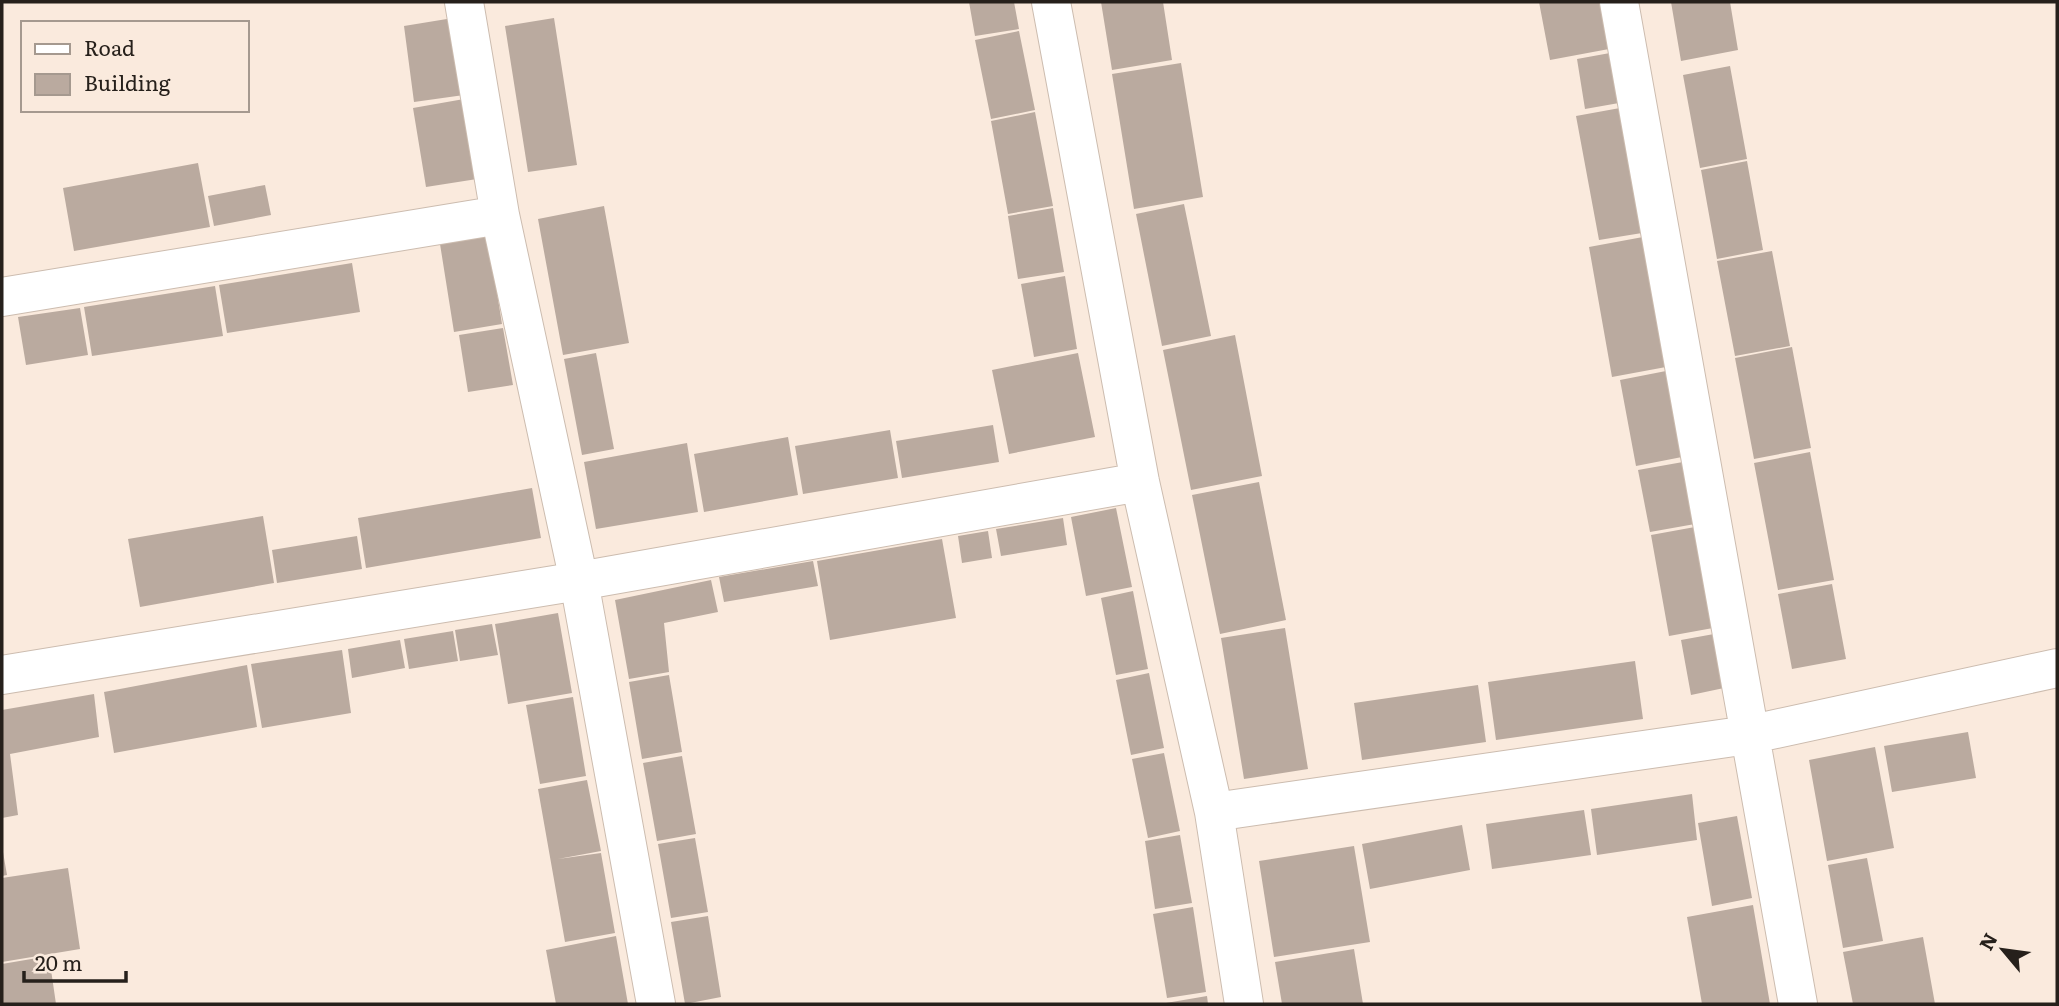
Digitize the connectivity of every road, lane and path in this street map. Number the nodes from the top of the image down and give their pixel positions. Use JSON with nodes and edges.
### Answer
{"nodes":[{"id":1,"x":464,"y":2,"type":"edge"},
{"id":2,"x":1051,"y":2,"type":"edge"},
{"id":3,"x":1619,"y":2,"type":"edge"},
{"id":4,"x":500,"y":215,"type":"junction"},
{"id":5,"x":2,"y":297,"type":"edge"},
{"id":6,"x":1140,"y":482,"type":"junction"},
{"id":7,"x":579,"y":580,"type":"junction"},
{"id":8,"x":2057,"y":668,"type":"edge"},
{"id":9,"x":2,"y":675,"type":"edge"},
{"id":10,"x":1748,"y":735,"type":"junction"},
{"id":11,"x":1213,"y":812,"type":"junction"},
{"id":12,"x":656,"y":1004,"type":"edge"},
{"id":13,"x":1244,"y":1004,"type":"edge"},
{"id":14,"x":1798,"y":1004,"type":"edge"}],
"edges":[{"from":1,"to":4,"type":"street"},
{"from":2,"to":6,"type":"street"},
{"from":3,"to":10,"type":"street"},
{"from":4,"to":5,"type":"street"},
{"from":4,"to":7,"type":"street"},
{"from":6,"to":7,"type":"street"},
{"from":6,"to":11,"type":"street"},
{"from":7,"to":9,"type":"street"},
{"from":7,"to":12,"type":"street"},
{"from":8,"to":10,"type":"street"},
{"from":10,"to":11,"type":"street"},
{"from":10,"to":14,"type":"street"},
{"from":11,"to":13,"type":"street"}]}
